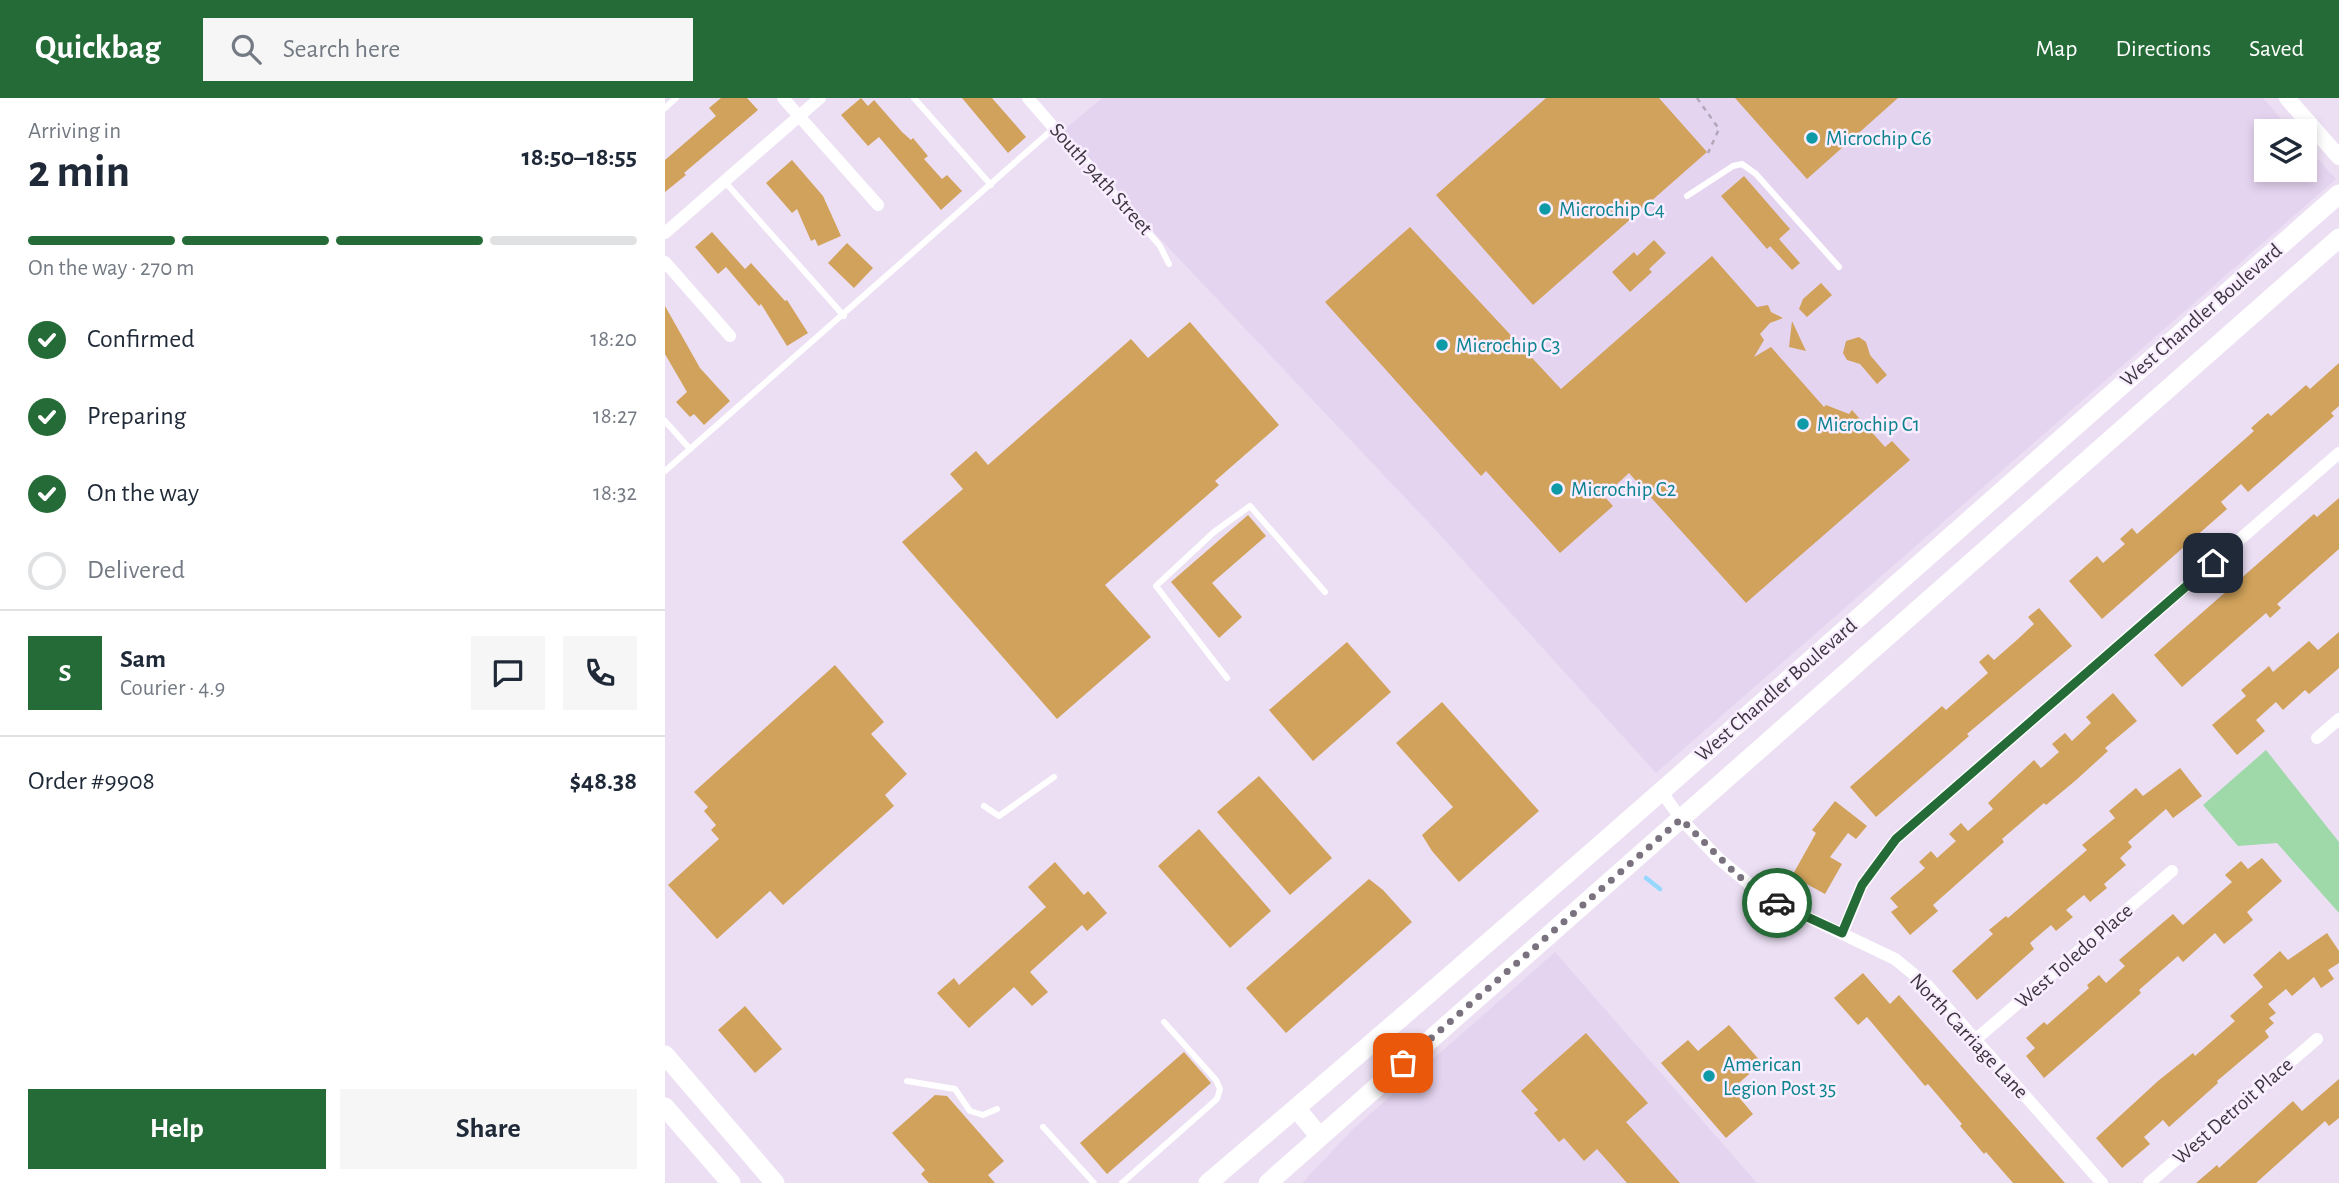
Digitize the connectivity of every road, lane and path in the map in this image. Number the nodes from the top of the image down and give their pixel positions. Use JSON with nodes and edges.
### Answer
{"nodes":[{"id":1,"x":676,"y":98,"type":"edge"},
{"id":2,"x":783,"y":98,"type":"edge"},
{"id":3,"x":820,"y":98,"type":"edge"},
{"id":4,"x":914,"y":98,"type":"edge"},
{"id":5,"x":1028,"y":98,"type":"edge"},
{"id":6,"x":1697,"y":98,"type":"edge"},
{"id":7,"x":2287,"y":98,"type":"edge"},
{"id":8,"x":665,"y":108,"type":"edge"},
{"id":9,"x":799,"y":116,"type":"junction"},
{"id":10,"x":1054,"y":128,"type":"junction"},
{"id":11,"x":1708,"y":153,"type":"dead end"},
{"id":12,"x":2339,"y":157,"type":"edge"},
{"id":13,"x":725,"y":182,"type":"junction"},
{"id":14,"x":991,"y":185,"type":"junction"},
{"id":15,"x":2339,"y":194,"type":"edge"},
{"id":16,"x":1687,"y":196,"type":"dead end"},
{"id":17,"x":878,"y":205,"type":"dead end"},
{"id":18,"x":665,"y":233,"type":"edge"},
{"id":19,"x":2339,"y":238,"type":"edge"},
{"id":20,"x":665,"y":262,"type":"edge"},
{"id":21,"x":1169,"y":264,"type":"dead end"},
{"id":22,"x":1839,"y":267,"type":"dead end"},
{"id":23,"x":844,"y":316,"type":"junction"},
{"id":24,"x":730,"y":335,"type":"dead end"},
{"id":25,"x":665,"y":421,"type":"edge"},
{"id":26,"x":690,"y":449,"type":"junction"},
{"id":27,"x":2339,"y":453,"type":"edge"},
{"id":28,"x":665,"y":471,"type":"edge"},
{"id":29,"x":1325,"y":592,"type":"dead end"},
{"id":30,"x":1227,"y":678,"type":"dead end"},
{"id":31,"x":2339,"y":719,"type":"edge"},
{"id":32,"x":2317,"y":738,"type":"dead end"},
{"id":33,"x":1054,"y":777,"type":"dead end"},
{"id":34,"x":1661,"y":791,"type":"junction"},
{"id":35,"x":984,"y":806,"type":"dead end"},
{"id":36,"x":1681,"y":819,"type":"junction"},
{"id":37,"x":2172,"y":871,"type":"dead end"},
{"id":38,"x":1842,"y":933,"type":"junction"},
{"id":39,"x":1164,"y":1022,"type":"dead end"},
{"id":40,"x":2317,"y":1039,"type":"dead end"},
{"id":41,"x":1975,"y":1040,"type":"junction"},
{"id":42,"x":665,"y":1055,"type":"edge"},
{"id":43,"x":907,"y":1082,"type":"dead end"},
{"id":44,"x":665,"y":1107,"type":"edge"},
{"id":45,"x":1296,"y":1108,"type":"junction"},
{"id":46,"x":997,"y":1110,"type":"dead end"},
{"id":47,"x":1043,"y":1127,"type":"dead end"},
{"id":48,"x":1320,"y":1137,"type":"junction"},
{"id":49,"x":731,"y":1183,"type":"edge"},
{"id":50,"x":775,"y":1183,"type":"edge"},
{"id":51,"x":1094,"y":1183,"type":"edge"},
{"id":52,"x":1122,"y":1183,"type":"edge"},
{"id":53,"x":1208,"y":1183,"type":"edge"},
{"id":54,"x":1268,"y":1183,"type":"edge"},
{"id":55,"x":2102,"y":1183,"type":"edge"},
{"id":56,"x":2149,"y":1183,"type":"edge"}],
"edges":[{"from":1,"to":8,"type":"lane"},
{"from":2,"to":9,"type":"street"},
{"from":3,"to":9,"type":"street"},
{"from":4,"to":14,"type":"lane"},
{"from":5,"to":10,"type":"street","name":"South 94th Street"},
{"from":6,"to":11,"type":"path"},
{"from":7,"to":12,"type":"street"},
{"from":9,"to":13,"type":"street"},
{"from":9,"to":17,"type":"street"},
{"from":10,"to":14,"type":"lane"},
{"from":10,"to":21,"type":"lane","name":"South 94th Street"},
{"from":13,"to":18,"type":"street"},
{"from":13,"to":23,"type":"lane"},
{"from":14,"to":23,"type":"lane"},
{"from":15,"to":34,"type":"main road","name":"West Chandler Boulevard"},
{"from":16,"to":22,"type":"lane"},
{"from":19,"to":36,"type":"main road","name":"West Chandler Boulevard"},
{"from":20,"to":24,"type":"street"},
{"from":23,"to":26,"type":"lane"},
{"from":25,"to":26,"type":"lane"},
{"from":26,"to":28,"type":"lane"},
{"from":27,"to":38,"type":"street"},
{"from":29,"to":30,"type":"lane"},
{"from":31,"to":32,"type":"street"},
{"from":33,"to":35,"type":"lane"},
{"from":34,"to":36,"type":"street","name":"North Carriage Lane"},
{"from":34,"to":45,"type":"main road","name":"West Chandler Boulevard"},
{"from":36,"to":38,"type":"street","name":"North Carriage Lane"},
{"from":36,"to":48,"type":"main road","name":"West Chandler Boulevard"},
{"from":37,"to":41,"type":"street","name":"West Toledo Place"},
{"from":38,"to":41,"type":"street","name":"North Carriage Lane"},
{"from":39,"to":52,"type":"lane"},
{"from":40,"to":56,"type":"street","name":"West Detroit Place"},
{"from":41,"to":55,"type":"street","name":"North Carriage Lane"},
{"from":42,"to":50,"type":"main road"},
{"from":43,"to":46,"type":"lane"},
{"from":44,"to":49,"type":"main road"},
{"from":45,"to":48,"type":"main road"},
{"from":45,"to":53,"type":"main road","name":"West Chandler Boulevard"},
{"from":47,"to":51,"type":"lane"},
{"from":48,"to":54,"type":"main road","name":"West Chandler Boulevard"}]}
